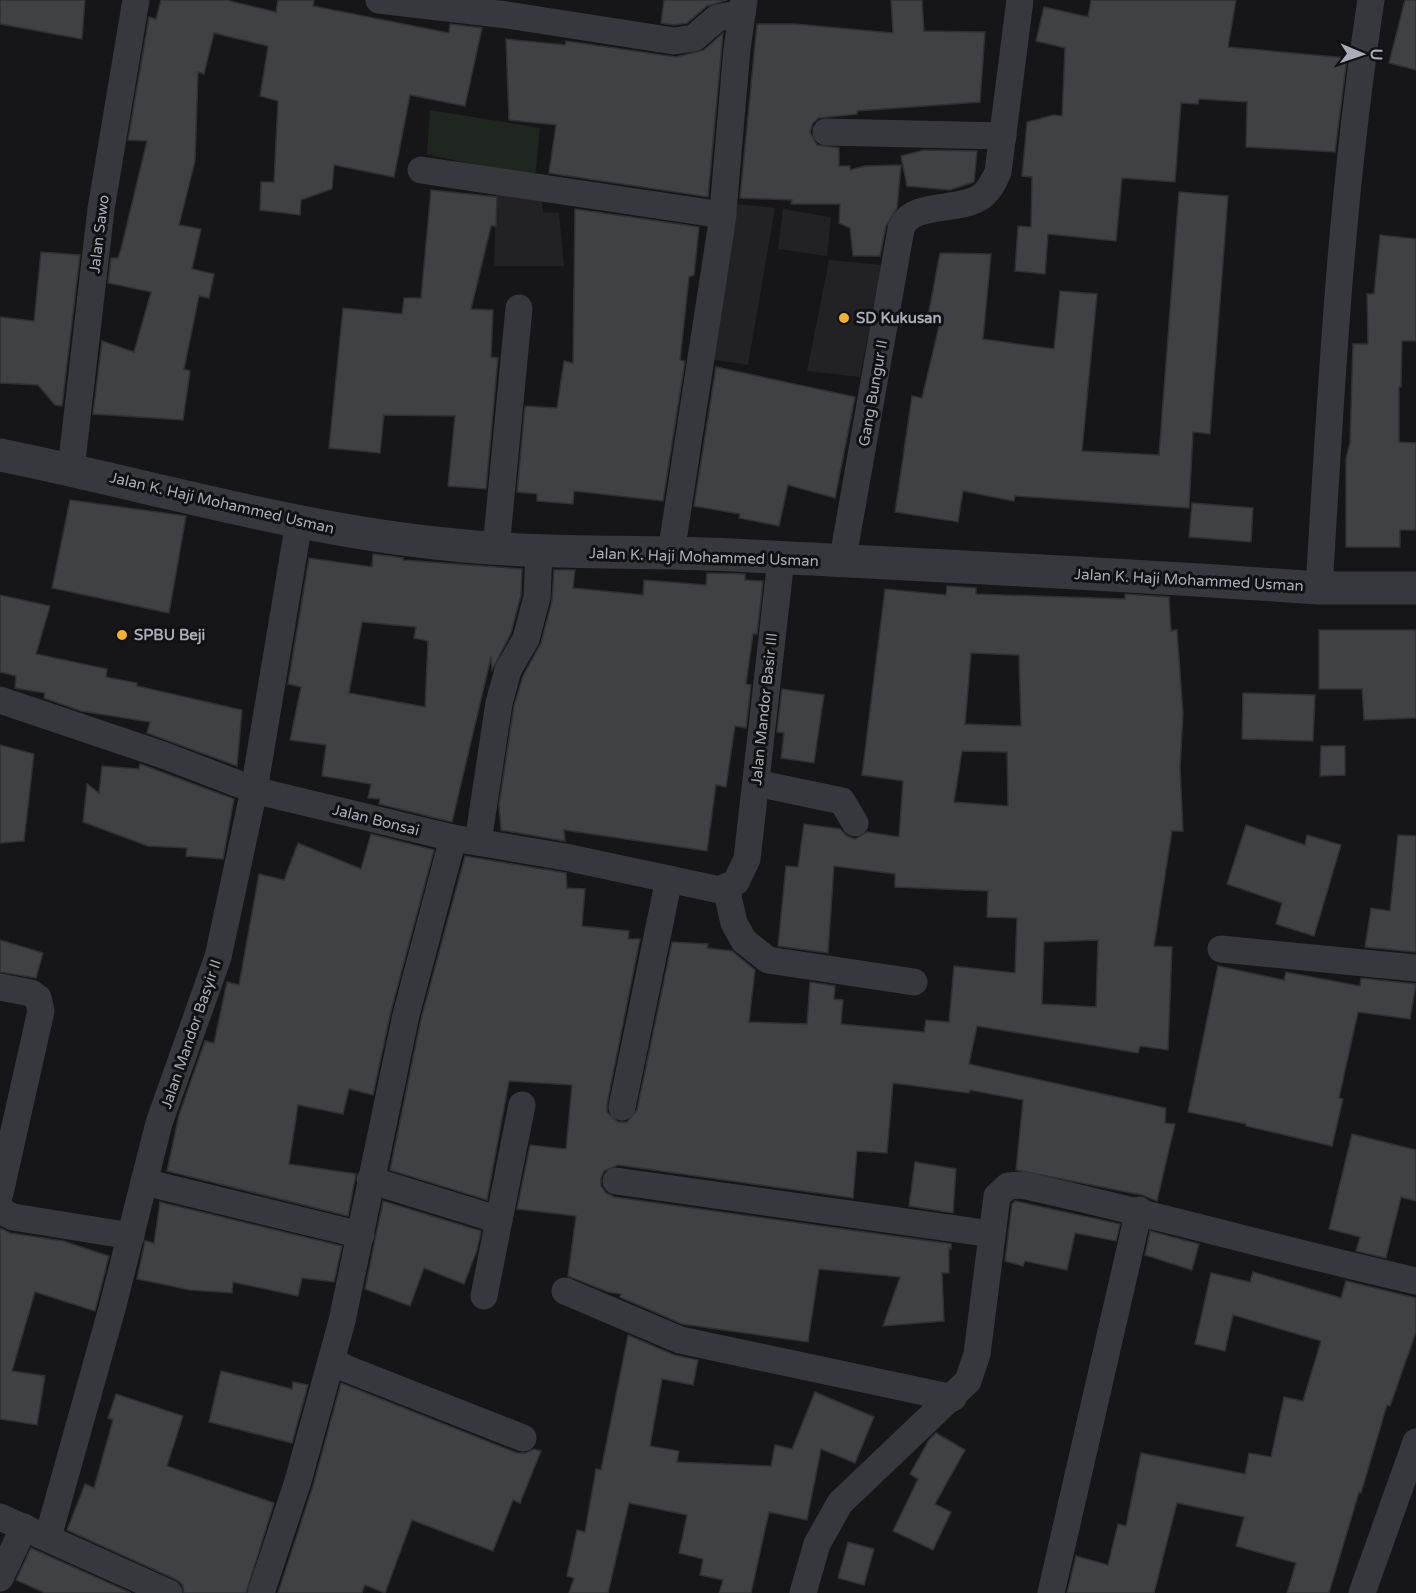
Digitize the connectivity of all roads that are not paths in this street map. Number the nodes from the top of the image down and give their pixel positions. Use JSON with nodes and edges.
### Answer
{"nodes":[{"id":1,"x":136,"y":0,"type":"edge"},
{"id":2,"x":379,"y":0,"type":"edge"},
{"id":3,"x":1020,"y":0,"type":"edge"},
{"id":4,"x":1371,"y":0,"type":"edge"},
{"id":5,"x":743,"y":7,"type":"edge"},
{"id":6,"x":826,"y":132,"type":"dead end"},
{"id":7,"x":1003,"y":136,"type":"junction"},
{"id":8,"x":421,"y":170,"type":"dead end"},
{"id":9,"x":723,"y":214,"type":"junction"},
{"id":10,"x":519,"y":308,"type":"dead end"},
{"id":11,"x":0,"y":455,"type":"edge"},
{"id":12,"x":71,"y":470,"type":"junction"},
{"id":13,"x":299,"y":522,"type":"junction"},
{"id":14,"x":496,"y":548,"type":"junction"},
{"id":15,"x":539,"y":551,"type":"junction"},
{"id":16,"x":670,"y":553,"type":"junction"},
{"id":17,"x":781,"y":559,"type":"junction"},
{"id":18,"x":842,"y":563,"type":"junction"},
{"id":19,"x":1319,"y":588,"type":"junction"},
{"id":20,"x":1416,"y":588,"type":"edge"},
{"id":21,"x":0,"y":700,"type":"edge"},
{"id":22,"x":756,"y":783,"type":"junction"},
{"id":23,"x":254,"y":790,"type":"junction"},
{"id":24,"x":855,"y":823,"type":"dead end"},
{"id":25,"x":465,"y":840,"type":"junction"},
{"id":26,"x":669,"y":879,"type":"junction"},
{"id":27,"x":726,"y":887,"type":"junction"},
{"id":28,"x":1221,"y":949,"type":"dead end"},
{"id":29,"x":1416,"y":968,"type":"edge"},
{"id":30,"x":914,"y":982,"type":"dead end"},
{"id":31,"x":0,"y":987,"type":"edge"},
{"id":32,"x":522,"y":1105,"type":"dead end"},
{"id":33,"x":622,"y":1107,"type":"dead end"},
{"id":34,"x":370,"y":1180,"type":"junction"},
{"id":35,"x":616,"y":1181,"type":"dead end"},
{"id":36,"x":144,"y":1182,"type":"junction"},
{"id":37,"x":0,"y":1192,"type":"edge"},
{"id":38,"x":0,"y":1206,"type":"edge"},
{"id":39,"x":1139,"y":1210,"type":"junction"},
{"id":40,"x":499,"y":1220,"type":"junction"},
{"id":41,"x":992,"y":1234,"type":"junction"},
{"id":42,"x":361,"y":1235,"type":"junction"},
{"id":43,"x":131,"y":1236,"type":"junction"},
{"id":44,"x":1416,"y":1281,"type":"edge"},
{"id":45,"x":565,"y":1291,"type":"dead end"},
{"id":46,"x":484,"y":1296,"type":"dead end"},
{"id":47,"x":332,"y":1360,"type":"junction"},
{"id":48,"x":953,"y":1398,"type":"junction"},
{"id":49,"x":523,"y":1438,"type":"dead end"},
{"id":50,"x":1416,"y":1442,"type":"edge"},
{"id":51,"x":1410,"y":1483,"type":"edge"},
{"id":52,"x":12,"y":1522,"type":"edge"},
{"id":53,"x":48,"y":1537,"type":"junction"},
{"id":54,"x":0,"y":1578,"type":"edge"},
{"id":55,"x":167,"y":1593,"type":"edge"},
{"id":56,"x":261,"y":1593,"type":"edge"},
{"id":57,"x":803,"y":1593,"type":"edge"},
{"id":58,"x":1051,"y":1593,"type":"edge"},
{"id":59,"x":1362,"y":1593,"type":"edge"}],
"edges":[{"from":1,"to":12,"type":"street","name":"Jalan Sawo"},
{"from":2,"to":5,"type":"street"},
{"from":3,"to":7,"type":"street","name":"Gang Bungur II"},
{"from":4,"to":19,"type":"street"},
{"from":5,"to":9,"type":"street"},
{"from":6,"to":7,"type":"street"},
{"from":7,"to":18,"type":"street","name":"Gang Bungur II"},
{"from":8,"to":9,"type":"street"},
{"from":9,"to":16,"type":"street"},
{"from":10,"to":14,"type":"street"},
{"from":11,"to":12,"type":"street","name":"Jalan K. Haji Mohammed Usman"},
{"from":12,"to":13,"type":"street","name":"Jalan K. Haji Mohammed Usman"},
{"from":13,"to":14,"type":"street","name":"Jalan K. Haji Mohammed Usman"},
{"from":13,"to":23,"type":"street","name":"Jalan Mandor Basyir II"},
{"from":14,"to":15,"type":"street","name":"Jalan K. Haji Mohammed Usman"},
{"from":15,"to":16,"type":"street","name":"Jalan K. Haji Mohammed Usman"},
{"from":15,"to":25,"type":"street"},
{"from":16,"to":17,"type":"street","name":"Jalan K. Haji Mohammed Usman"},
{"from":17,"to":18,"type":"street","name":"Jalan K. Haji Mohammed Usman"},
{"from":17,"to":22,"type":"street","name":"Jalan Mandor Basir III"},
{"from":18,"to":19,"type":"street","name":"Jalan K. Haji Mohammed Usman"},
{"from":19,"to":20,"type":"street","name":"Jalan K. Haji Mohammed Usman"},
{"from":21,"to":23,"type":"street","name":"Jalan Bonsai"},
{"from":22,"to":24,"type":"street"},
{"from":22,"to":27,"type":"street","name":"Jalan Mandor Basir III"},
{"from":23,"to":25,"type":"street","name":"Jalan Bonsai"},
{"from":23,"to":36,"type":"street","name":"Jalan Mandor Basyir II"},
{"from":25,"to":26,"type":"street","name":"Jalan Bonsai"},
{"from":25,"to":34,"type":"street"},
{"from":26,"to":27,"type":"street","name":"Jalan Bonsai"},
{"from":26,"to":33,"type":"street"},
{"from":27,"to":30,"type":"street"},
{"from":28,"to":29,"type":"street"},
{"from":31,"to":37,"type":"street"},
{"from":32,"to":40,"type":"street"},
{"from":34,"to":40,"type":"street"},
{"from":34,"to":42,"type":"street"},
{"from":35,"to":41,"type":"street"},
{"from":36,"to":42,"type":"street"},
{"from":36,"to":43,"type":"street","name":"Jalan Mandor Basyir II"},
{"from":38,"to":43,"type":"street"},
{"from":39,"to":41,"type":"street"},
{"from":39,"to":44,"type":"street"},
{"from":39,"to":58,"type":"street"},
{"from":40,"to":46,"type":"street"},
{"from":41,"to":48,"type":"street"},
{"from":42,"to":47,"type":"street"},
{"from":43,"to":53,"type":"street","name":"Jalan Mandor Basyir II"},
{"from":45,"to":48,"type":"street"},
{"from":47,"to":49,"type":"street"},
{"from":47,"to":56,"type":"street"},
{"from":48,"to":57,"type":"street"},
{"from":50,"to":51,"type":"street"},
{"from":51,"to":59,"type":"street"},
{"from":52,"to":53,"type":"street"},
{"from":52,"to":54,"type":"street"},
{"from":53,"to":55,"type":"street"}]}
